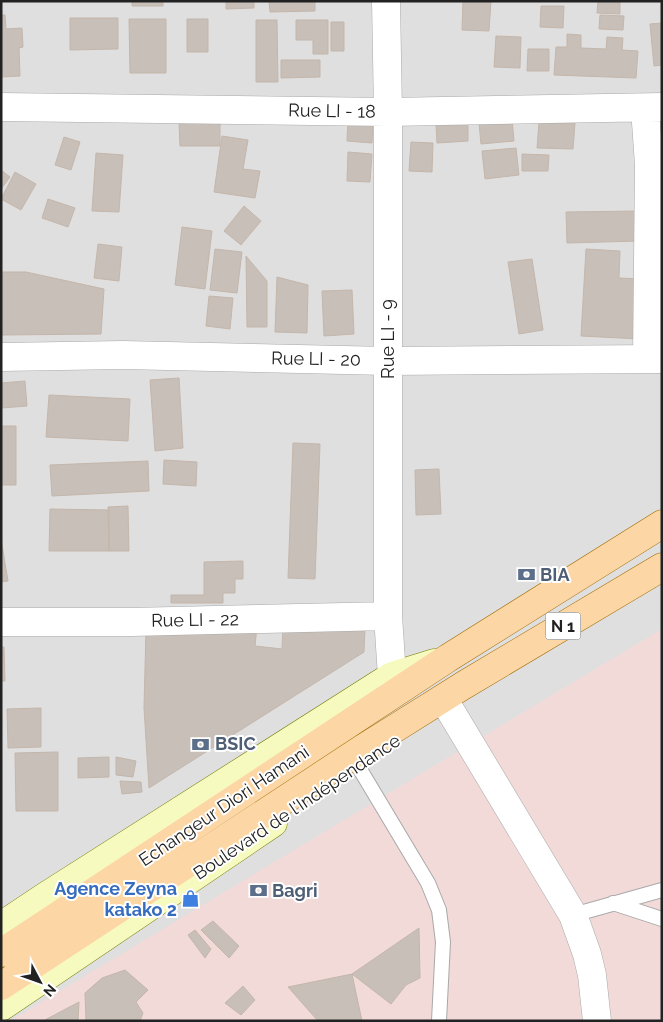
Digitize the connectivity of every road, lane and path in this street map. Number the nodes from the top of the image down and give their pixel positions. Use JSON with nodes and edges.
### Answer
{"nodes":[{"id":1,"x":386,"y":1,"type":"edge"},
{"id":2,"x":1,"y":107,"type":"edge"},
{"id":3,"x":653,"y":108,"type":"edge"},
{"id":4,"x":388,"y":112,"type":"junction"},
{"id":5,"x":1,"y":357,"type":"edge"},
{"id":6,"x":654,"y":359,"type":"edge"},
{"id":7,"x":388,"y":361,"type":"junction"},
{"id":8,"x":662,"y":524,"type":"edge"},
{"id":9,"x":662,"y":567,"type":"edge"},
{"id":10,"x":388,"y":616,"type":"junction"},
{"id":11,"x":1,"y":622,"type":"edge"},
{"id":12,"x":448,"y":658,"type":"junction"},
{"id":13,"x":392,"y":676,"type":"junction"},
{"id":14,"x":456,"y":695,"type":"junction"},
{"id":15,"x":360,"y":758,"type":"junction"},
{"id":16,"x":662,"y":890,"type":"edge"},
{"id":17,"x":613,"y":903,"type":"junction"},
{"id":18,"x":573,"y":915,"type":"junction"},
{"id":19,"x":662,"y":919,"type":"edge"},
{"id":20,"x":1,"y":926,"type":"edge"},
{"id":21,"x":1,"y":953,"type":"edge"},
{"id":22,"x":1,"y":986,"type":"edge"},
{"id":23,"x":1,"y":1007,"type":"edge"},
{"id":24,"x":439,"y":1021,"type":"edge"},
{"id":25,"x":597,"y":1021,"type":"edge"}],
"edges":[{"from":1,"to":4,"type":"street","name":"Rue LI - 9"},
{"from":2,"to":4,"type":"street","name":"Rue LI - 18"},
{"from":3,"to":4,"type":"street","name":"Rue LI - 18"},
{"from":3,"to":6,"type":"street"},
{"from":4,"to":7,"type":"street","name":"Rue LI - 9"},
{"from":5,"to":7,"type":"street","name":"Rue LI - 20"},
{"from":6,"to":7,"type":"street","name":"Rue LI - 20"},
{"from":7,"to":10,"type":"street","name":"Rue LI - 9"},
{"from":8,"to":12,"type":"main road"},
{"from":9,"to":14,"type":"main road","name":"Boulevard de l'Indépendance","number":"N 1"},
{"from":10,"to":11,"type":"street","name":"Rue LI - 22"},
{"from":10,"to":13,"type":"street","name":"Rue LI - 9"},
{"from":12,"to":13,"type":"main road"},
{"from":12,"to":21,"type":"main road","name":"Echangeur Diori Hamani"},
{"from":13,"to":20,"type":"main road"},
{"from":14,"to":15,"type":"main road","name":"Boulevard de l'Indépendance"},
{"from":14,"to":18,"type":"street"},
{"from":15,"to":22,"type":"main road","name":"Echangeur Diori Hamani"},
{"from":15,"to":23,"type":"main road","name":"Boulevard de l'Indépendance"},
{"from":15,"to":24,"type":"lane"},
{"from":16,"to":17,"type":"lane"},
{"from":17,"to":18,"type":"lane"},
{"from":17,"to":19,"type":"lane"},
{"from":18,"to":25,"type":"street"}]}
